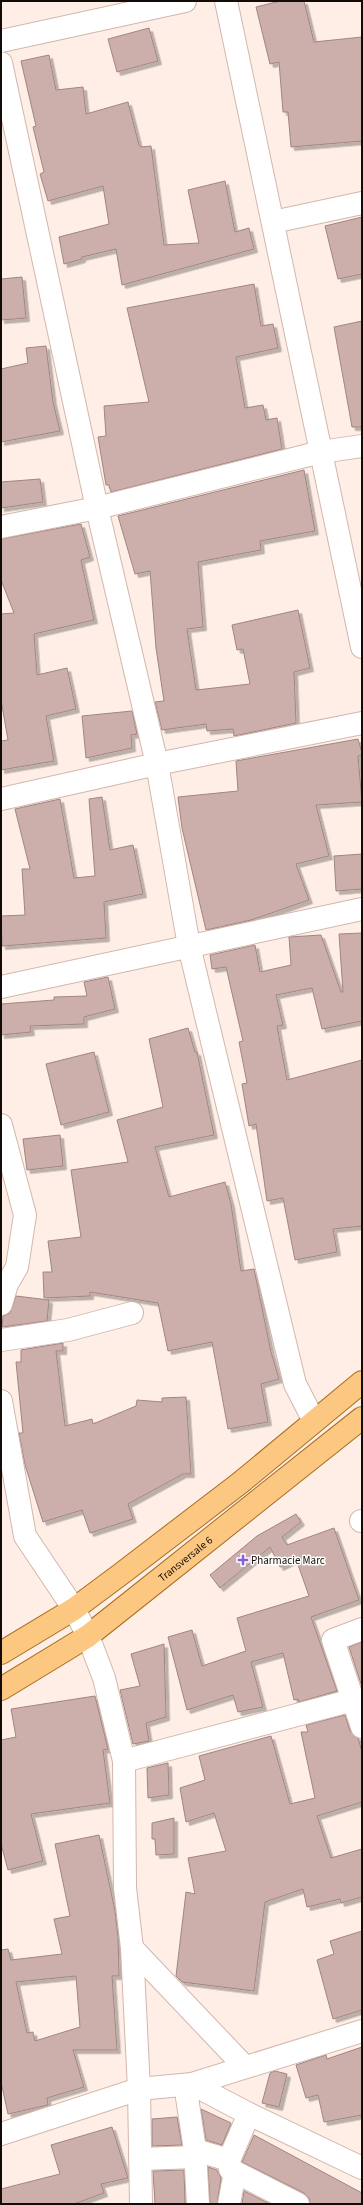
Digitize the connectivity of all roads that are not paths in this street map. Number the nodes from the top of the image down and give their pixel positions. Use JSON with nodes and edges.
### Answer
{"nodes":[{"id":1,"x":185,"y":1,"type":"edge"},
{"id":2,"x":226,"y":1,"type":"edge"},
{"id":3,"x":1,"y":42,"type":"edge"},
{"id":4,"x":1,"y":63,"type":"edge"},
{"id":5,"x":362,"y":203,"type":"edge"},
{"id":6,"x":274,"y":222,"type":"junction"},
{"id":7,"x":362,"y":446,"type":"edge"},
{"id":8,"x":321,"y":452,"type":"junction"},
{"id":9,"x":97,"y":508,"type":"junction"},
{"id":10,"x":1,"y":527,"type":"edge"},
{"id":11,"x":362,"y":647,"type":"edge"},
{"id":12,"x":362,"y":723,"type":"edge"},
{"id":13,"x":157,"y":764,"type":"junction"},
{"id":14,"x":1,"y":799,"type":"edge"},
{"id":15,"x":362,"y":909,"type":"edge"},
{"id":16,"x":189,"y":946,"type":"junction"},
{"id":17,"x":1,"y":987,"type":"edge"},
{"id":18,"x":1,"y":1125,"type":"edge"},
{"id":19,"x":3,"y":1290,"type":"edge"},
{"id":20,"x":132,"y":1313,"type":"dead end"},
{"id":21,"x":1,"y":1340,"type":"edge"},
{"id":22,"x":362,"y":1382,"type":"edge"},
{"id":23,"x":1,"y":1401,"type":"edge"},
{"id":24,"x":362,"y":1418,"type":"edge"},
{"id":25,"x":314,"y":1421,"type":"junction"},
{"id":26,"x":74,"y":1609,"type":"junction"},
{"id":27,"x":362,"y":1629,"type":"edge"},
{"id":28,"x":88,"y":1636,"type":"junction"},
{"id":29,"x":1,"y":1653,"type":"edge"},
{"id":30,"x":1,"y":1689,"type":"edge"},
{"id":31,"x":353,"y":1700,"type":"junction"},
{"id":32,"x":362,"y":1727,"type":"edge"},
{"id":33,"x":124,"y":1761,"type":"junction"},
{"id":34,"x":132,"y":1948,"type":"junction"},
{"id":35,"x":362,"y":2031,"type":"edge"},
{"id":36,"x":245,"y":2067,"type":"junction"},
{"id":37,"x":192,"y":2084,"type":"junction"},
{"id":38,"x":140,"y":2089,"type":"junction"},
{"id":39,"x":249,"y":2114,"type":"junction"},
{"id":40,"x":1,"y":2134,"type":"edge"},
{"id":41,"x":196,"y":2154,"type":"junction"},
{"id":42,"x":140,"y":2159,"type":"junction"},
{"id":43,"x":232,"y":2166,"type":"junction"},
{"id":44,"x":362,"y":2168,"type":"edge"},
{"id":45,"x":141,"y":2204,"type":"edge"},
{"id":46,"x":198,"y":2204,"type":"edge"},
{"id":47,"x":229,"y":2204,"type":"edge"},
{"id":48,"x":298,"y":2204,"type":"edge"}],
"edges":[{"from":1,"to":3,"type":"street"},
{"from":2,"to":6,"type":"street"},
{"from":4,"to":9,"type":"street"},
{"from":5,"to":6,"type":"street"},
{"from":6,"to":8,"type":"street"},
{"from":7,"to":8,"type":"street"},
{"from":8,"to":9,"type":"street"},
{"from":8,"to":11,"type":"street"},
{"from":9,"to":10,"type":"street"},
{"from":9,"to":13,"type":"street"},
{"from":12,"to":13,"type":"street"},
{"from":13,"to":14,"type":"street"},
{"from":13,"to":16,"type":"street"},
{"from":15,"to":16,"type":"street"},
{"from":16,"to":17,"type":"street"},
{"from":16,"to":25,"type":"street"},
{"from":18,"to":19,"type":"street"},
{"from":20,"to":21,"type":"street"},
{"from":22,"to":25,"type":"main road"},
{"from":23,"to":26,"type":"street"},
{"from":24,"to":28,"type":"main road","name":"Transversale 6"},
{"from":25,"to":26,"type":"main road"},
{"from":26,"to":28,"type":"street"},
{"from":26,"to":29,"type":"main road"},
{"from":27,"to":31,"type":"street"},
{"from":28,"to":30,"type":"main road","name":"Transversale 6"},
{"from":28,"to":33,"type":"street"},
{"from":31,"to":32,"type":"street"},
{"from":31,"to":33,"type":"street"},
{"from":33,"to":34,"type":"street"},
{"from":34,"to":36,"type":"street"},
{"from":34,"to":38,"type":"street"},
{"from":35,"to":36,"type":"street"},
{"from":36,"to":37,"type":"street"},
{"from":37,"to":38,"type":"street"},
{"from":37,"to":39,"type":"street"},
{"from":37,"to":41,"type":"street"},
{"from":38,"to":40,"type":"street"},
{"from":38,"to":42,"type":"street"},
{"from":39,"to":43,"type":"street"},
{"from":39,"to":44,"type":"street"},
{"from":41,"to":42,"type":"street"},
{"from":41,"to":43,"type":"street"},
{"from":41,"to":46,"type":"street"},
{"from":42,"to":45,"type":"street"},
{"from":43,"to":47,"type":"street"},
{"from":43,"to":48,"type":"street"}]}
